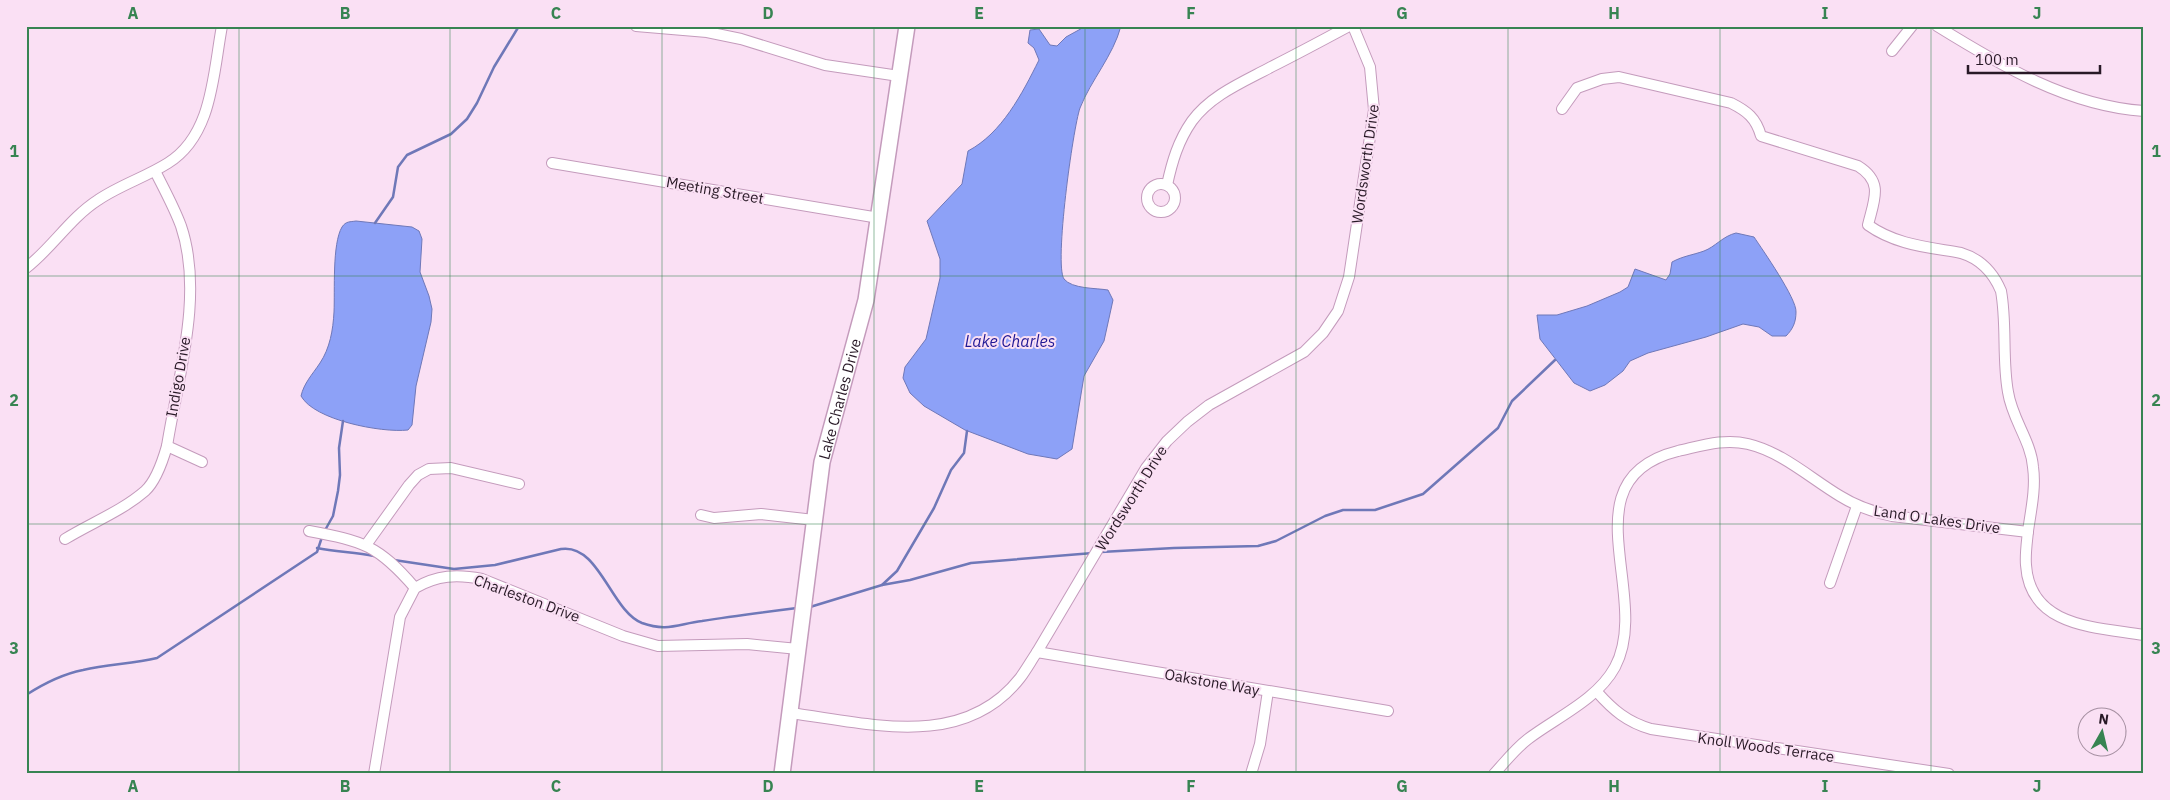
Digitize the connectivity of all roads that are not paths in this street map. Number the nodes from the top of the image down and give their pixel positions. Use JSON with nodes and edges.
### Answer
{"nodes":[{"id":1,"x":222,"y":26,"type":"edge"},
{"id":2,"x":636,"y":26,"type":"edge"},
{"id":3,"x":907,"y":26,"type":"edge"},
{"id":4,"x":1351,"y":26,"type":"edge"},
{"id":5,"x":1912,"y":26,"type":"edge"},
{"id":6,"x":1937,"y":26,"type":"edge"},
{"id":7,"x":1892,"y":51,"type":"dead end"},
{"id":8,"x":899,"y":76,"type":"junction"},
{"id":9,"x":1562,"y":109,"type":"dead end"},
{"id":10,"x":2144,"y":111,"type":"edge"},
{"id":11,"x":552,"y":163,"type":"dead end"},
{"id":12,"x":155,"y":171,"type":"junction"},
{"id":13,"x":1167,"y":185,"type":"dead end"},
{"id":14,"x":879,"y":218,"type":"junction"},
{"id":15,"x":26,"y":268,"type":"edge"},
{"id":16,"x":167,"y":446,"type":"junction"},
{"id":17,"x":202,"y":462,"type":"dead end"},
{"id":18,"x":520,"y":484,"type":"dead end"},
{"id":19,"x":1857,"y":506,"type":"junction"},
{"id":20,"x":701,"y":515,"type":"dead end"},
{"id":21,"x":814,"y":520,"type":"junction"},
{"id":22,"x":309,"y":531,"type":"dead end"},
{"id":23,"x":2028,"y":532,"type":"junction"},
{"id":24,"x":65,"y":539,"type":"dead end"},
{"id":25,"x":366,"y":545,"type":"junction"},
{"id":26,"x":1830,"y":583,"type":"dead end"},
{"id":27,"x":415,"y":588,"type":"junction"},
{"id":28,"x":2144,"y":635,"type":"edge"},
{"id":29,"x":798,"y":649,"type":"junction"},
{"id":30,"x":1037,"y":652,"type":"junction"},
{"id":31,"x":1268,"y":691,"type":"junction"},
{"id":32,"x":1596,"y":692,"type":"junction"},
{"id":33,"x":1388,"y":711,"type":"dead end"},
{"id":34,"x":790,"y":713,"type":"junction"},
{"id":35,"x":374,"y":774,"type":"edge"},
{"id":36,"x":782,"y":774,"type":"edge"},
{"id":37,"x":1251,"y":774,"type":"edge"},
{"id":38,"x":1494,"y":774,"type":"edge"},
{"id":39,"x":1949,"y":774,"type":"edge"}],
"edges":[{"from":1,"to":12,"type":"street"},
{"from":2,"to":8,"type":"street"},
{"from":3,"to":8,"type":"street","name":"Lake Charles Drive"},
{"from":4,"to":13,"type":"street"},
{"from":4,"to":30,"type":"street","name":"Wordsworth Drive"},
{"from":5,"to":7,"type":"street"},
{"from":6,"to":10,"type":"street"},
{"from":8,"to":14,"type":"street","name":"Lake Charles Drive"},
{"from":9,"to":23,"type":"street"},
{"from":11,"to":14,"type":"street","name":"Meeting Street"},
{"from":12,"to":15,"type":"street"},
{"from":12,"to":16,"type":"street","name":"Indigo Drive"},
{"from":14,"to":21,"type":"street","name":"Lake Charles Drive"},
{"from":16,"to":17,"type":"street"},
{"from":16,"to":24,"type":"street","name":"Indigo Drive"},
{"from":18,"to":25,"type":"street"},
{"from":19,"to":23,"type":"street","name":"Land O Lakes Drive"},
{"from":19,"to":26,"type":"street"},
{"from":19,"to":32,"type":"street","name":"Land O Lakes Drive"},
{"from":20,"to":21,"type":"street"},
{"from":21,"to":29,"type":"street","name":"Lake Charles Drive"},
{"from":22,"to":25,"type":"street"},
{"from":23,"to":28,"type":"street"},
{"from":25,"to":27,"type":"street"},
{"from":27,"to":29,"type":"street","name":"Charleston Drive"},
{"from":27,"to":35,"type":"street"},
{"from":29,"to":34,"type":"street","name":"Lake Charles Drive"},
{"from":30,"to":31,"type":"street","name":"Oakstone Way"},
{"from":30,"to":34,"type":"street","name":"Wordsworth Drive"},
{"from":31,"to":33,"type":"street","name":"Oakstone Way"},
{"from":31,"to":37,"type":"street"},
{"from":32,"to":38,"type":"street","name":"Land O Lakes Drive"},
{"from":32,"to":39,"type":"street","name":"Knoll Woods Terrace"},
{"from":34,"to":36,"type":"street","name":"Lake Charles Drive"}]}
